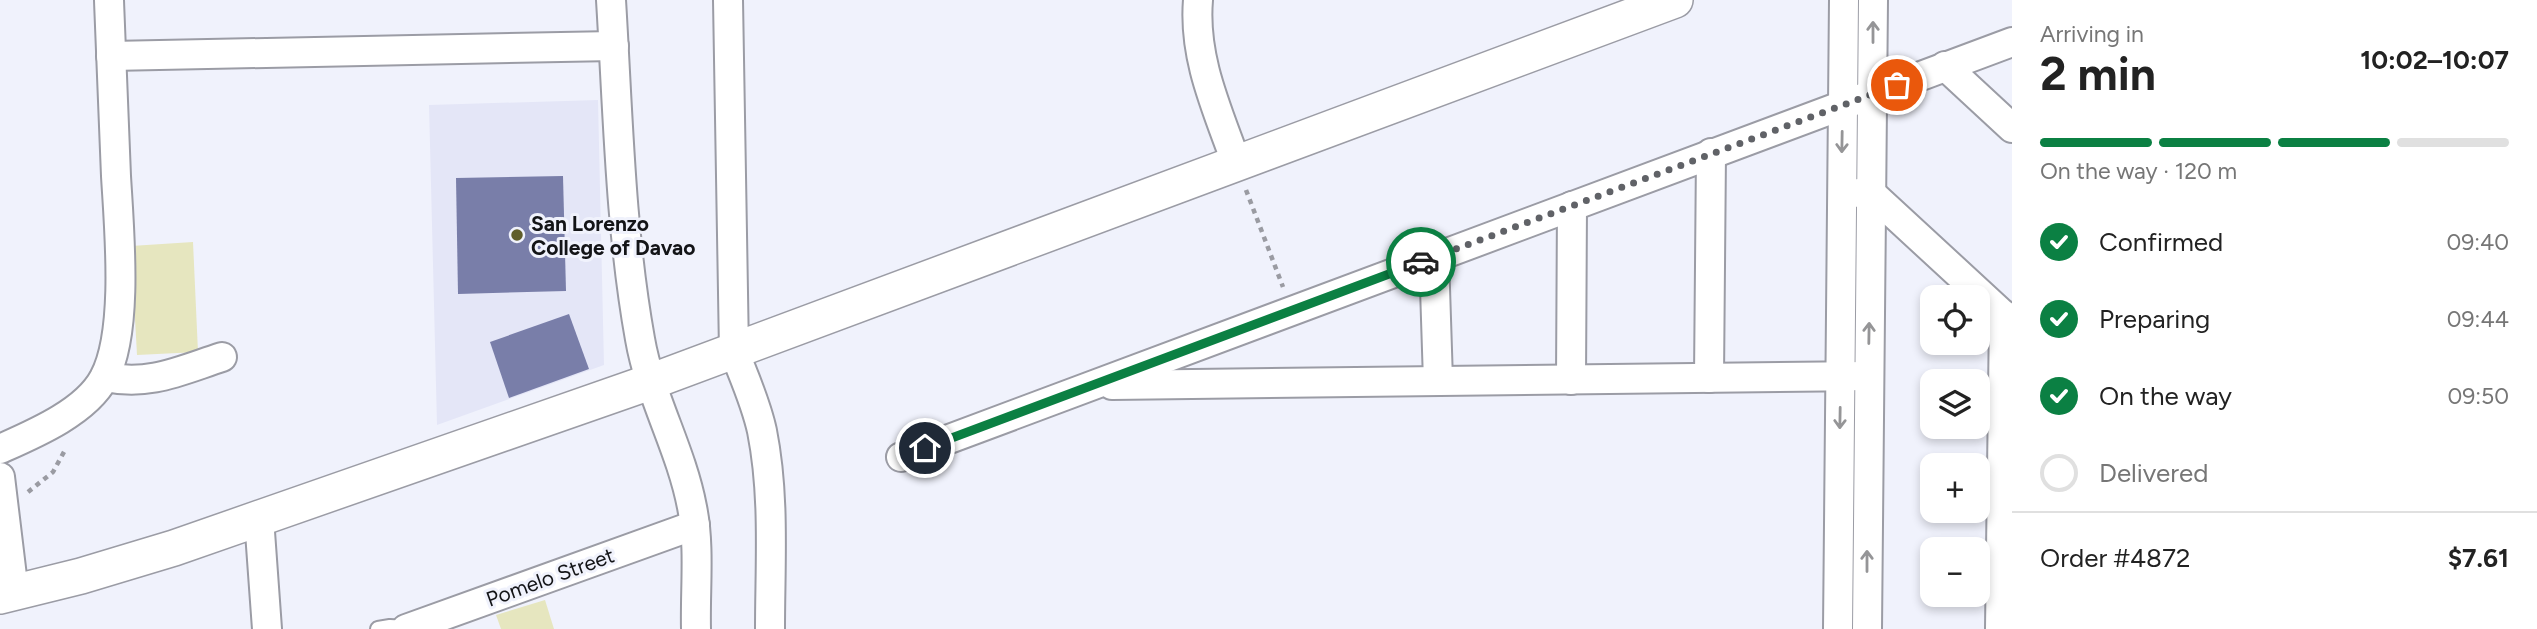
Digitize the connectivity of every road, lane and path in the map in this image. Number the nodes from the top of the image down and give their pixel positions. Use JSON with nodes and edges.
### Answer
{"nodes":[{"id":1,"x":109,"y":0,"type":"edge"},
{"id":2,"x":611,"y":0,"type":"edge"},
{"id":3,"x":727,"y":0,"type":"edge"},
{"id":4,"x":1198,"y":0,"type":"edge"},
{"id":5,"x":1675,"y":0,"type":"edge"},
{"id":6,"x":1844,"y":0,"type":"edge"},
{"id":7,"x":1873,"y":0,"type":"edge"},
{"id":8,"x":2012,"y":42,"type":"edge"},
{"id":9,"x":614,"y":46,"type":"junction"},
{"id":10,"x":111,"y":56,"type":"junction"},
{"id":11,"x":1945,"y":66,"type":"junction"},
{"id":12,"x":1873,"y":95,"type":"junction"},
{"id":13,"x":1843,"y":107,"type":"junction"},
{"id":14,"x":2012,"y":128,"type":"edge"},
{"id":15,"x":1711,"y":153,"type":"junction"},
{"id":16,"x":1237,"y":165,"type":"junction"},
{"id":17,"x":1842,"y":193,"type":"junction"},
{"id":18,"x":1871,"y":193,"type":"junction"},
{"id":19,"x":1572,"y":206,"type":"junction"},
{"id":20,"x":1434,"y":257,"type":"junction"},
{"id":21,"x":1292,"y":310,"type":"junction"},
{"id":22,"x":2008,"y":319,"type":"edge"},
{"id":23,"x":733,"y":351,"type":"junction"},
{"id":24,"x":222,"y":357,"type":"dead end"},
{"id":25,"x":1840,"y":376,"type":"junction"},
{"id":26,"x":1868,"y":376,"type":"junction"},
{"id":27,"x":105,"y":377,"type":"junction"},
{"id":28,"x":1709,"y":378,"type":"junction"},
{"id":29,"x":1571,"y":380,"type":"junction"},
{"id":30,"x":1437,"y":381,"type":"junction"},
{"id":31,"x":650,"y":382,"type":"junction"},
{"id":32,"x":1091,"y":386,"type":"junction"},
{"id":33,"x":75,"y":408,"type":"junction"},
{"id":34,"x":0,"y":449,"type":"edge"},
{"id":35,"x":901,"y":457,"type":"dead end"},
{"id":36,"x":0,"y":477,"type":"edge"},
{"id":37,"x":4,"y":508,"type":"junction"},
{"id":38,"x":259,"y":518,"type":"junction"},
{"id":39,"x":695,"y":525,"type":"junction"},
{"id":40,"x":7,"y":594,"type":"edge"},
{"id":41,"x":268,"y":629,"type":"edge"},
{"id":42,"x":378,"y":629,"type":"edge"},
{"id":43,"x":406,"y":629,"type":"edge"},
{"id":44,"x":696,"y":629,"type":"edge"},
{"id":45,"x":770,"y":629,"type":"edge"},
{"id":46,"x":1838,"y":629,"type":"edge"},
{"id":47,"x":1867,"y":629,"type":"edge"},
{"id":48,"x":2000,"y":629,"type":"edge"}],
"edges":[{"from":1,"to":10,"type":"street"},
{"from":2,"to":9,"type":"street"},
{"from":3,"to":23,"type":"street"},
{"from":4,"to":16,"type":"street"},
{"from":5,"to":16,"type":"street"},
{"from":6,"to":13,"type":"street"},
{"from":12,"to":7,"type":"street","one_way":true},
{"from":8,"to":11,"type":"street"},
{"from":9,"to":10,"type":"street"},
{"from":9,"to":31,"type":"street"},
{"from":10,"to":27,"type":"street"},
{"from":11,"to":12,"type":"street"},
{"from":11,"to":14,"type":"street"},
{"from":12,"to":13,"type":"street"},
{"from":12,"to":18,"type":"street"},
{"from":13,"to":15,"type":"street"},
{"from":13,"to":17,"type":"street","one_way":true},
{"from":15,"to":19,"type":"street"},
{"from":15,"to":28,"type":"street"},
{"from":16,"to":21,"type":"path"},
{"from":16,"to":23,"type":"street"},
{"from":17,"to":18,"type":"street"},
{"from":17,"to":25,"type":"street"},
{"from":18,"to":22,"type":"street"},
{"from":26,"to":18,"type":"street","one_way":true},
{"from":19,"to":20,"type":"street"},
{"from":19,"to":29,"type":"street"},
{"from":20,"to":21,"type":"street"},
{"from":20,"to":30,"type":"street"},
{"from":21,"to":32,"type":"street"},
{"from":22,"to":48,"type":"street"},
{"from":23,"to":31,"type":"street"},
{"from":23,"to":45,"type":"street"},
{"from":24,"to":27,"type":"street"},
{"from":25,"to":26,"type":"street"},
{"from":25,"to":28,"type":"street"},
{"from":25,"to":46,"type":"street","one_way":true},
{"from":47,"to":26,"type":"street","one_way":true},
{"from":27,"to":33,"type":"street"},
{"from":28,"to":29,"type":"street"},
{"from":29,"to":30,"type":"street"},
{"from":30,"to":32,"type":"street"},
{"from":31,"to":38,"type":"street"},
{"from":31,"to":39,"type":"street"},
{"from":32,"to":35,"type":"street"},
{"from":33,"to":34,"type":"street"},
{"from":33,"to":37,"type":"path"},
{"from":36,"to":37,"type":"street"},
{"from":37,"to":40,"type":"street"},
{"from":38,"to":40,"type":"street"},
{"from":38,"to":41,"type":"street"},
{"from":39,"to":43,"type":"street","name":"Pomelo Street"},
{"from":39,"to":44,"type":"street"},
{"from":42,"to":43,"type":"lane"}]}
